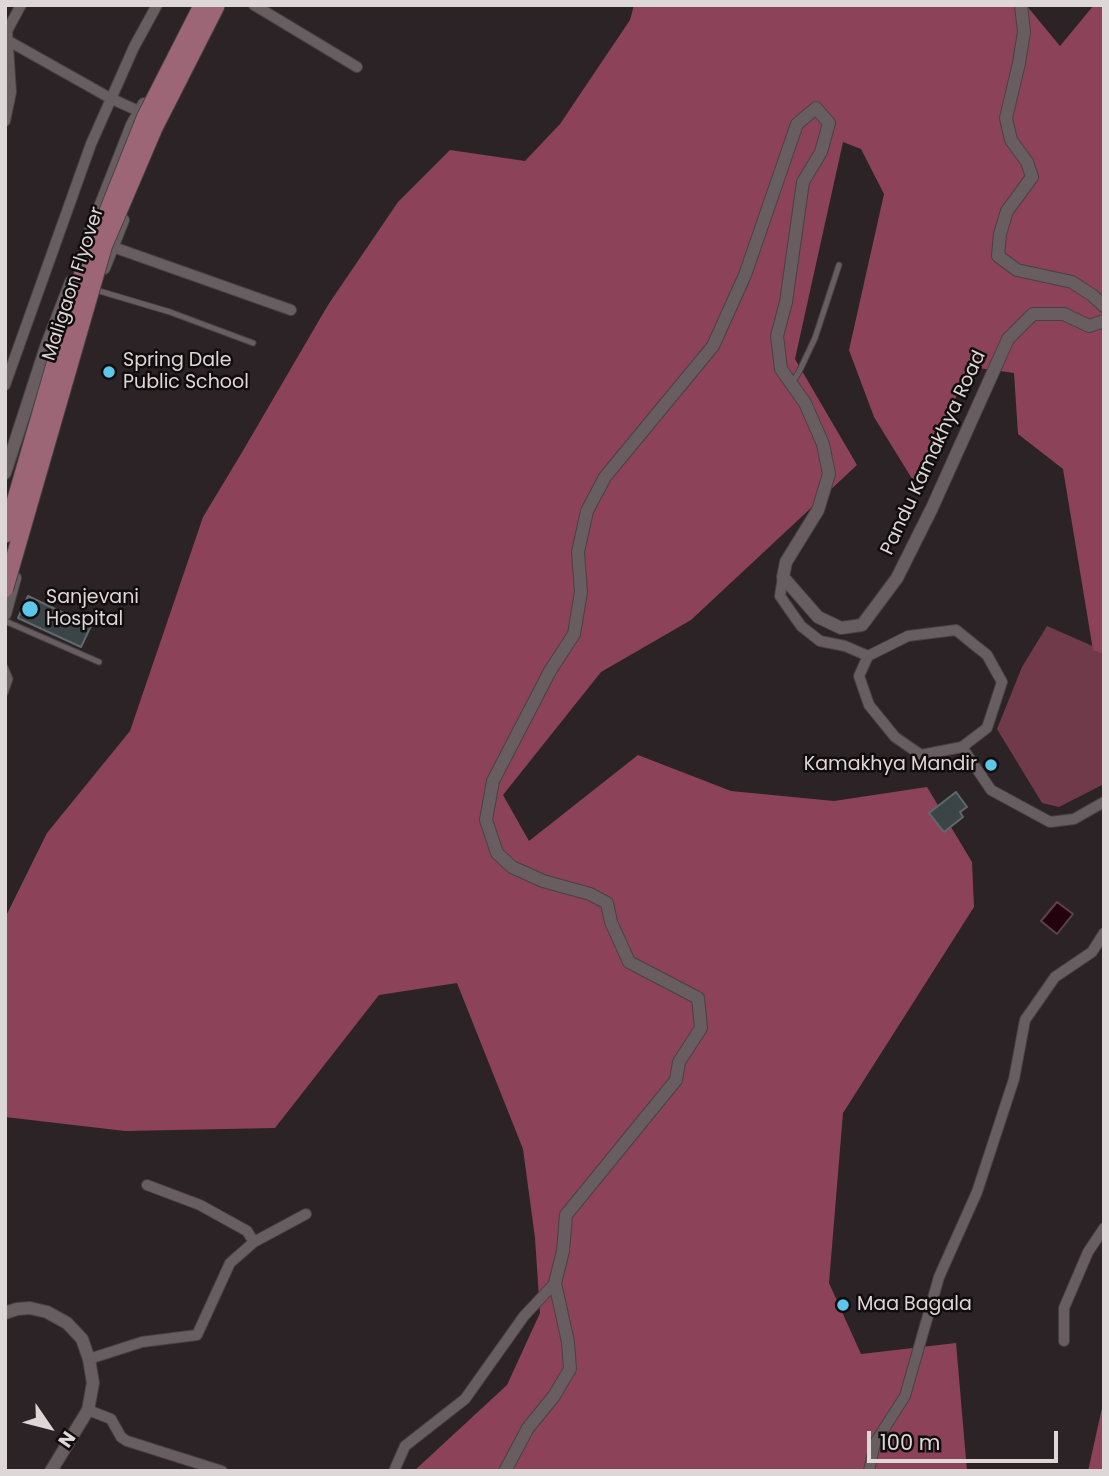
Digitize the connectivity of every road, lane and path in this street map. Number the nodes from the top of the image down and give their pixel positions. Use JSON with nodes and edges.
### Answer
{"nodes":[{"id":1,"x":21,"y":5,"type":"edge"},
{"id":2,"x":157,"y":5,"type":"edge"},
{"id":3,"x":196,"y":5,"type":"edge"},
{"id":4,"x":202,"y":5,"type":"edge"},
{"id":5,"x":217,"y":5,"type":"edge"},
{"id":6,"x":225,"y":5,"type":"edge"},
{"id":7,"x":254,"y":5,"type":"edge"},
{"id":8,"x":1021,"y":5,"type":"edge"},
{"id":9,"x":6,"y":39,"type":"edge"},
{"id":10,"x":357,"y":67,"type":"dead end"},
{"id":11,"x":110,"y":98,"type":"junction"},
{"id":12,"x":139,"y":111,"type":"junction"},
{"id":13,"x":5,"y":121,"type":"edge"},
{"id":14,"x":163,"y":122,"type":"junction"},
{"id":15,"x":113,"y":247,"type":"junction"},
{"id":16,"x":839,"y":265,"type":"dead end"},
{"id":17,"x":96,"y":290,"type":"junction"},
{"id":18,"x":1104,"y":306,"type":"edge"},
{"id":19,"x":290,"y":310,"type":"dead end"},
{"id":20,"x":1104,"y":321,"type":"edge"},
{"id":21,"x":253,"y":343,"type":"dead end"},
{"id":22,"x":791,"y":384,"type":"junction"},
{"id":23,"x":5,"y":385,"type":"edge"},
{"id":24,"x":5,"y":473,"type":"edge"},
{"id":25,"x":5,"y":535,"type":"edge"},
{"id":26,"x":783,"y":577,"type":"junction"},
{"id":27,"x":5,"y":589,"type":"edge"},
{"id":28,"x":5,"y":614,"type":"edge"},
{"id":29,"x":5,"y":621,"type":"edge"},
{"id":30,"x":869,"y":656,"type":"junction"},
{"id":31,"x":99,"y":662,"type":"dead end"},
{"id":32,"x":5,"y":667,"type":"edge"},
{"id":33,"x":5,"y":692,"type":"edge"},
{"id":34,"x":962,"y":747,"type":"junction"},
{"id":35,"x":1104,"y":802,"type":"edge"},
{"id":36,"x":1104,"y":933,"type":"edge"},
{"id":37,"x":147,"y":1185,"type":"dead end"},
{"id":38,"x":306,"y":1214,"type":"dead end"},
{"id":39,"x":1104,"y":1228,"type":"edge"},
{"id":40,"x":254,"y":1242,"type":"junction"},
{"id":41,"x":555,"y":1283,"type":"junction"},
{"id":42,"x":5,"y":1313,"type":"edge"},
{"id":43,"x":1064,"y":1340,"type":"dead end"},
{"id":44,"x":89,"y":1359,"type":"junction"},
{"id":45,"x":88,"y":1410,"type":"junction"},
{"id":46,"x":51,"y":1471,"type":"edge"},
{"id":47,"x":222,"y":1471,"type":"edge"},
{"id":48,"x":394,"y":1471,"type":"edge"},
{"id":49,"x":505,"y":1471,"type":"edge"},
{"id":50,"x":869,"y":1471,"type":"edge"}],
"edges":[{"from":1,"to":9,"type":"street"},
{"from":2,"to":11,"type":"street"},
{"from":3,"to":12,"type":"street"},
{"from":4,"to":25,"type":"main road","name":"Maligaon Flyover","bridge":true},
{"from":5,"to":27,"type":"main road","name":"Maligaon Flyover","bridge":true},
{"from":6,"to":14,"type":"street"},
{"from":7,"to":10,"type":"street"},
{"from":8,"to":18,"type":"street"},
{"from":9,"to":11,"type":"street"},
{"from":9,"to":13,"type":"street"},
{"from":11,"to":12,"type":"street"},
{"from":11,"to":23,"type":"street"},
{"from":12,"to":14,"type":"street"},
{"from":12,"to":24,"type":"street"},
{"from":14,"to":15,"type":"street"},
{"from":15,"to":17,"type":"street"},
{"from":15,"to":19,"type":"street"},
{"from":16,"to":22,"type":"lane"},
{"from":17,"to":21,"type":"lane"},
{"from":17,"to":28,"type":"street"},
{"from":20,"to":26,"type":"street","name":"Pandu Kamakhya Road"},
{"from":22,"to":26,"type":"street"},
{"from":22,"to":41,"type":"street"},
{"from":26,"to":30,"type":"street"},
{"from":29,"to":31,"type":"lane"},
{"from":30,"to":34,"type":"street"},
{"from":30,"to":34,"type":"street"},
{"from":32,"to":33,"type":"lane"},
{"from":34,"to":35,"type":"street"},
{"from":36,"to":50,"type":"street"},
{"from":37,"to":40,"type":"street"},
{"from":38,"to":40,"type":"street"},
{"from":39,"to":43,"type":"street"},
{"from":40,"to":44,"type":"street"},
{"from":41,"to":48,"type":"street"},
{"from":41,"to":49,"type":"street"},
{"from":42,"to":44,"type":"street"},
{"from":44,"to":45,"type":"street"},
{"from":45,"to":46,"type":"street"},
{"from":45,"to":47,"type":"street"}]}
